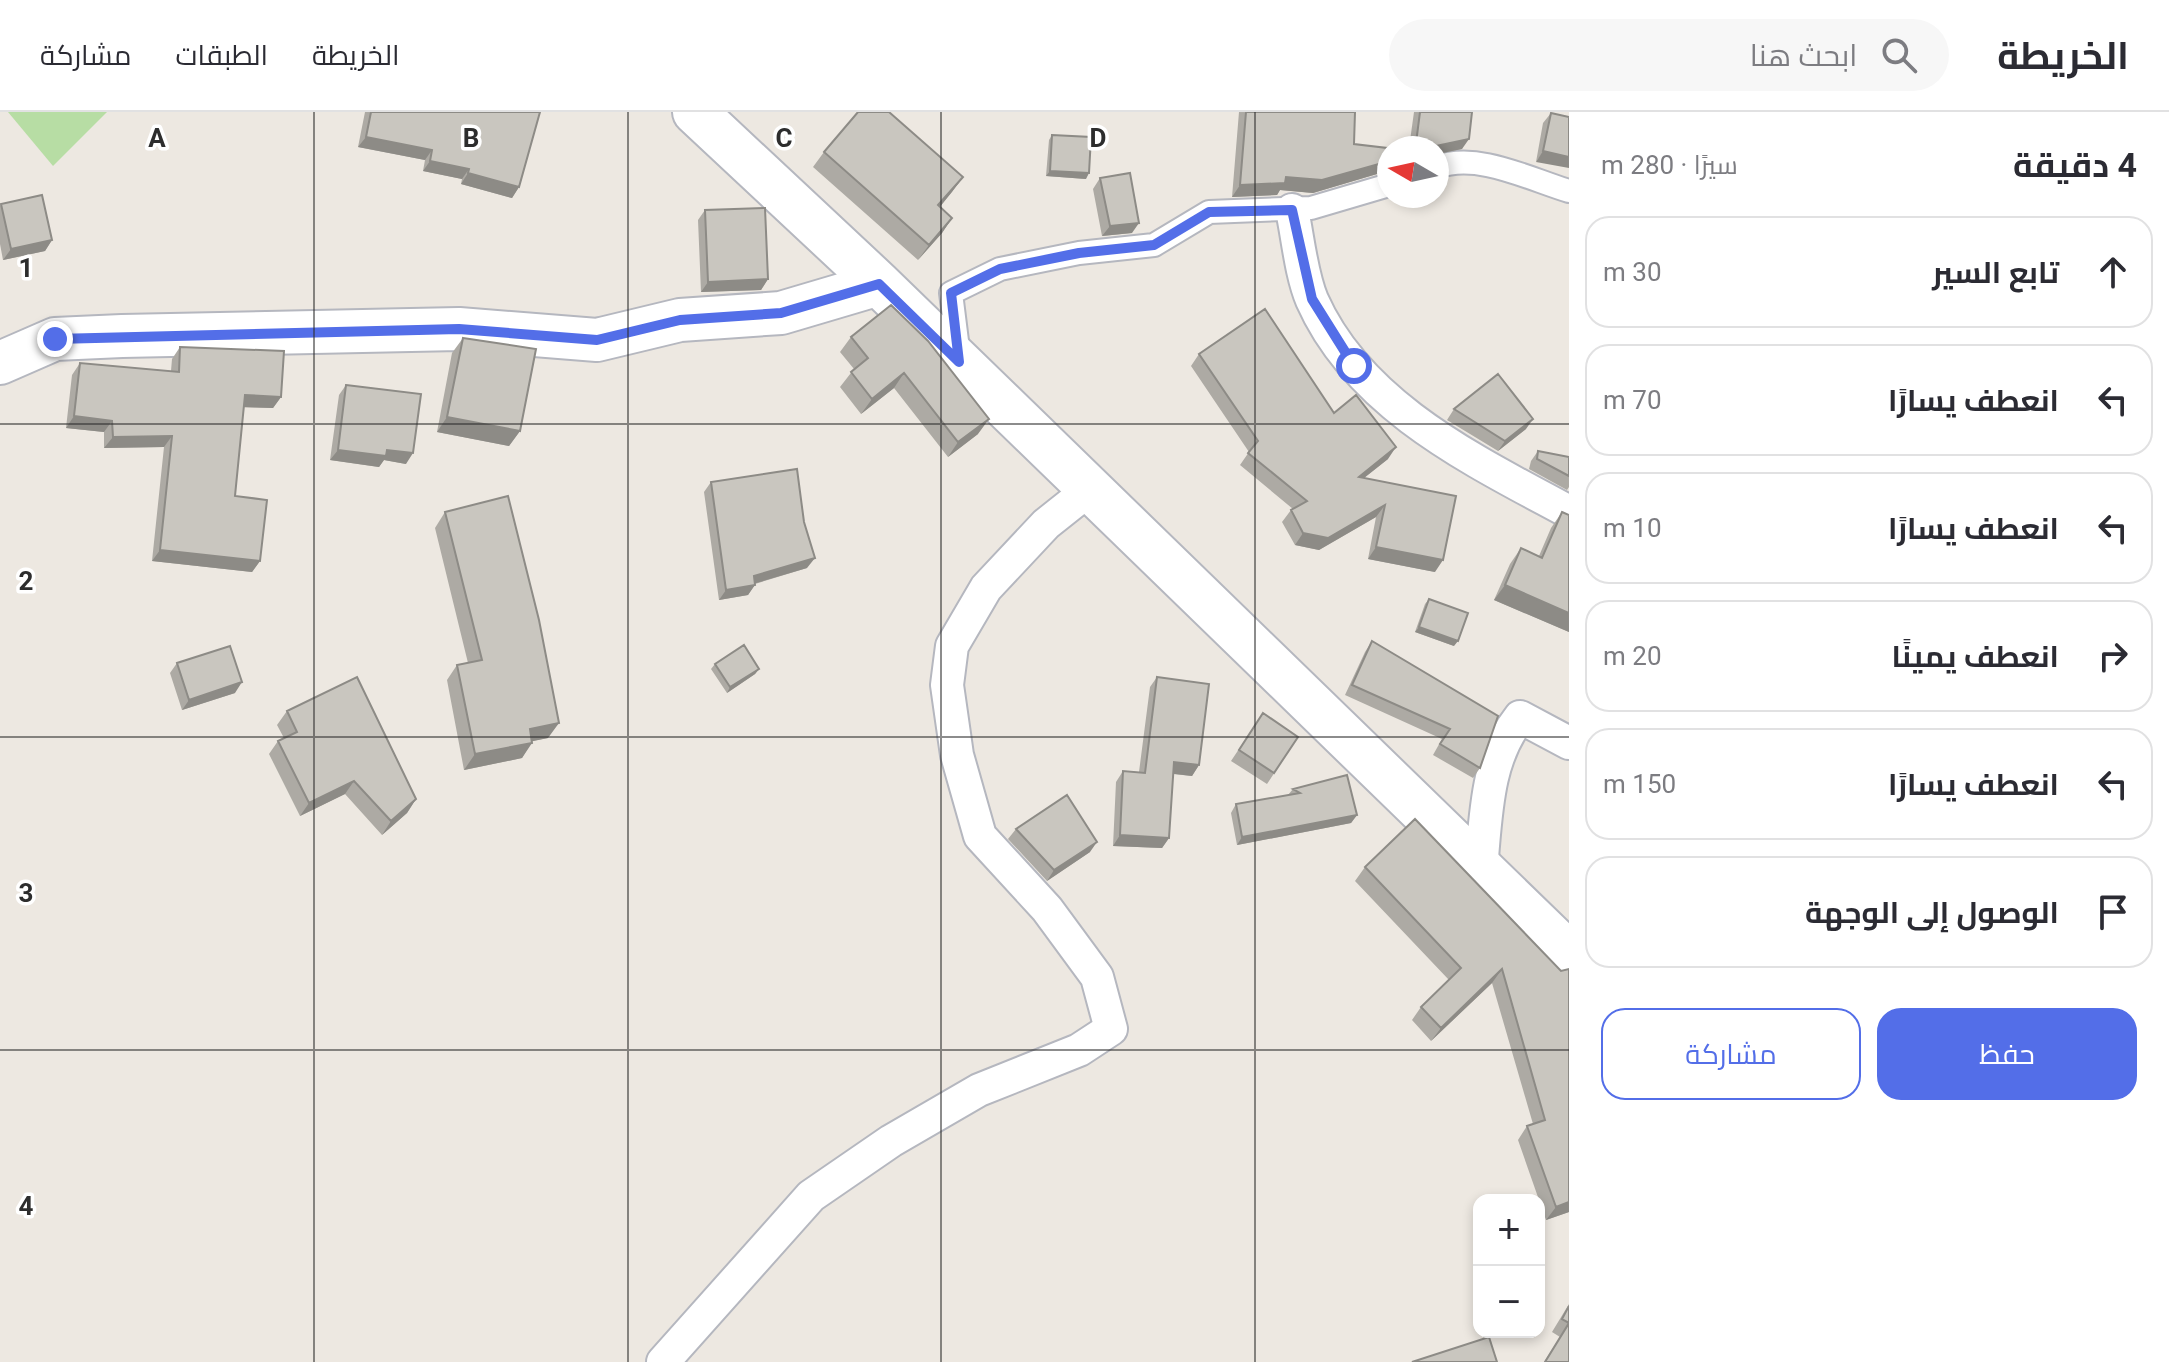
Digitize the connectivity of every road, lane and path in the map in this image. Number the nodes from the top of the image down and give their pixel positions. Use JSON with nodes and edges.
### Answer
{"nodes":[{"id":1,"x":695,"y":112,"type":"edge"},
{"id":2,"x":1449,"y":166,"type":"edge"},
{"id":3,"x":1377,"y":189,"type":"edge"},
{"id":4,"x":1569,"y":191,"type":"edge"},
{"id":5,"x":1292,"y":210,"type":"junction"},
{"id":6,"x":879,"y":284,"type":"junction"},
{"id":7,"x":959,"y":362,"type":"junction"},
{"id":8,"x":0,"y":363,"type":"edge"},
{"id":9,"x":1090,"y":489,"type":"junction"},
{"id":10,"x":1569,"y":512,"type":"edge"},
{"id":11,"x":1569,"y":743,"type":"edge"},
{"id":12,"x":1481,"y":869,"type":"junction"},
{"id":13,"x":1569,"y":954,"type":"edge"},
{"id":14,"x":663,"y":1362,"type":"edge"}],
"edges":[{"from":1,"to":6,"type":"main road"},
{"from":2,"to":4,"type":"lane"},
{"from":3,"to":5,"type":"lane"},
{"from":5,"to":7,"type":"lane"},
{"from":5,"to":10,"type":"street"},
{"from":6,"to":7,"type":"main road"},
{"from":6,"to":8,"type":"street"},
{"from":7,"to":9,"type":"main road"},
{"from":9,"to":12,"type":"main road"},
{"from":9,"to":14,"type":"street"},
{"from":11,"to":12,"type":"street"},
{"from":12,"to":13,"type":"main road"}]}
